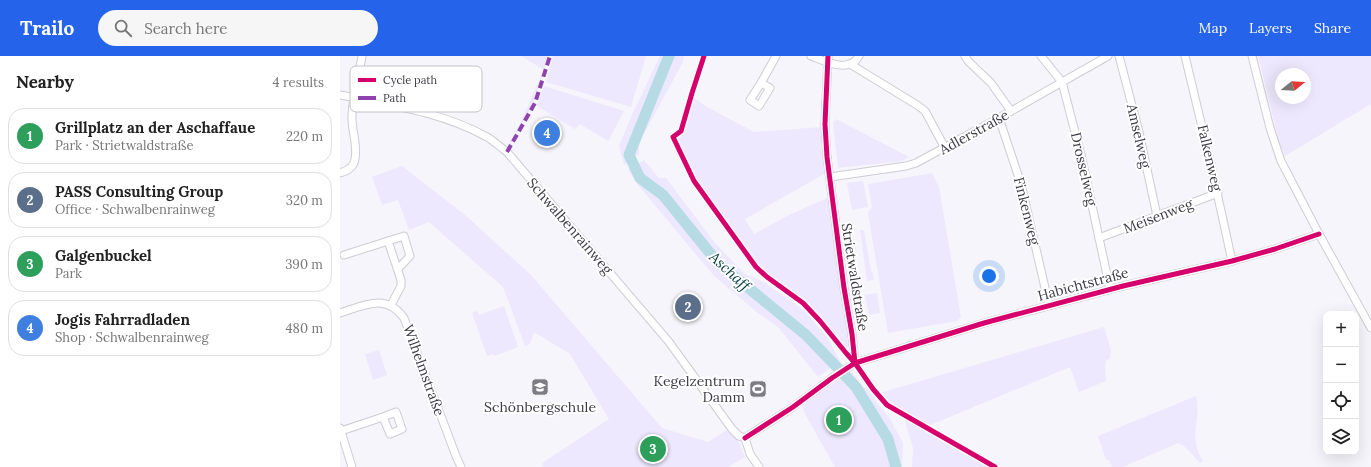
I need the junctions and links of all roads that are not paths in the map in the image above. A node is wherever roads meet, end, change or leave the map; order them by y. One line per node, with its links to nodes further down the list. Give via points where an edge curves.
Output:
1 (362, 56): 13 (street)
2 (776, 56): 15 (street)
3 (811, 56): 11 (street)
4 (859, 56): 12 (street)
5 (965, 56): 18 (street, via 991,83)
6 (1041, 56): 14 (street, Drosselweg)
7 (1108, 56): 14 (street, Adlerstraße)
8 (1119, 56): 26 (street, Amselweg)
9 (1185, 56): 25 (street, Falkenweg)
10 (1252, 56): 27 (street, via 1281,161)
11 (828, 59): 12 (street, via 838,66); 24 (street, Strietwaldstraße, via 825,124)
12 (850, 64): 22 (street, via 925,111)
13 (360, 66)
14 (1062, 82): 18 (street, Adlerstraße); 28 (street, Drosselweg)
15 (761, 83)
16 (340, 95): 17 (street, Schwalbenrainweg)
17 (350, 97)
18 (1011, 111): 21 (street, Adlerstraße)
19 (352, 112): 23 (street, via 355,160 350,168)
20 (422, 112): 41 (street, Schwalbenrainweg, via 465,126 489,138 507,152 672,346 732,429)
21 (999, 118): 22 (street, Adlerstraße); 35 (street, Finkenweg, via 1021,184)
22 (945, 148): 24 (street, Adlerstraße, via 906,166)
23 (340, 173)
24 (830, 177): 38 (street, Strietwaldstraße)
25 (1218, 193): 26 (street, Meisenweg); 31 (street, Falkenweg)
26 (1157, 216): 28 (street, Meisenweg)
27 (1319, 234): 31 (street, Habichtstraße); 37 (street)
28 (1099, 238): 33 (street, Drosselweg)
29 (388, 240): 30 (street); 32 (street); 32 (street, via 404,236 410,256)
30 (344, 255)
31 (1232, 261): 33 (street, Habichtstraße)
32 (398, 269): 34 (street, via 401,286)
33 (1110, 289): 35 (street, Habichtstraße)
34 (391, 305): 36 (street, via 372,303); 43 (street, Wilhelmstraße, via 399,310 404,318)
35 (1049, 306): 38 (street, Habichtstraße, via 984,323)
36 (340, 313)
37 (1371, 328)
38 (855, 363): 41 (street)
39 (383, 417): 40 (street)
40 (340, 429): 42 (street)
41 (745, 438): 44 (street, via 750,454)
42 (352, 467)
43 (461, 467)
44 (759, 467)

